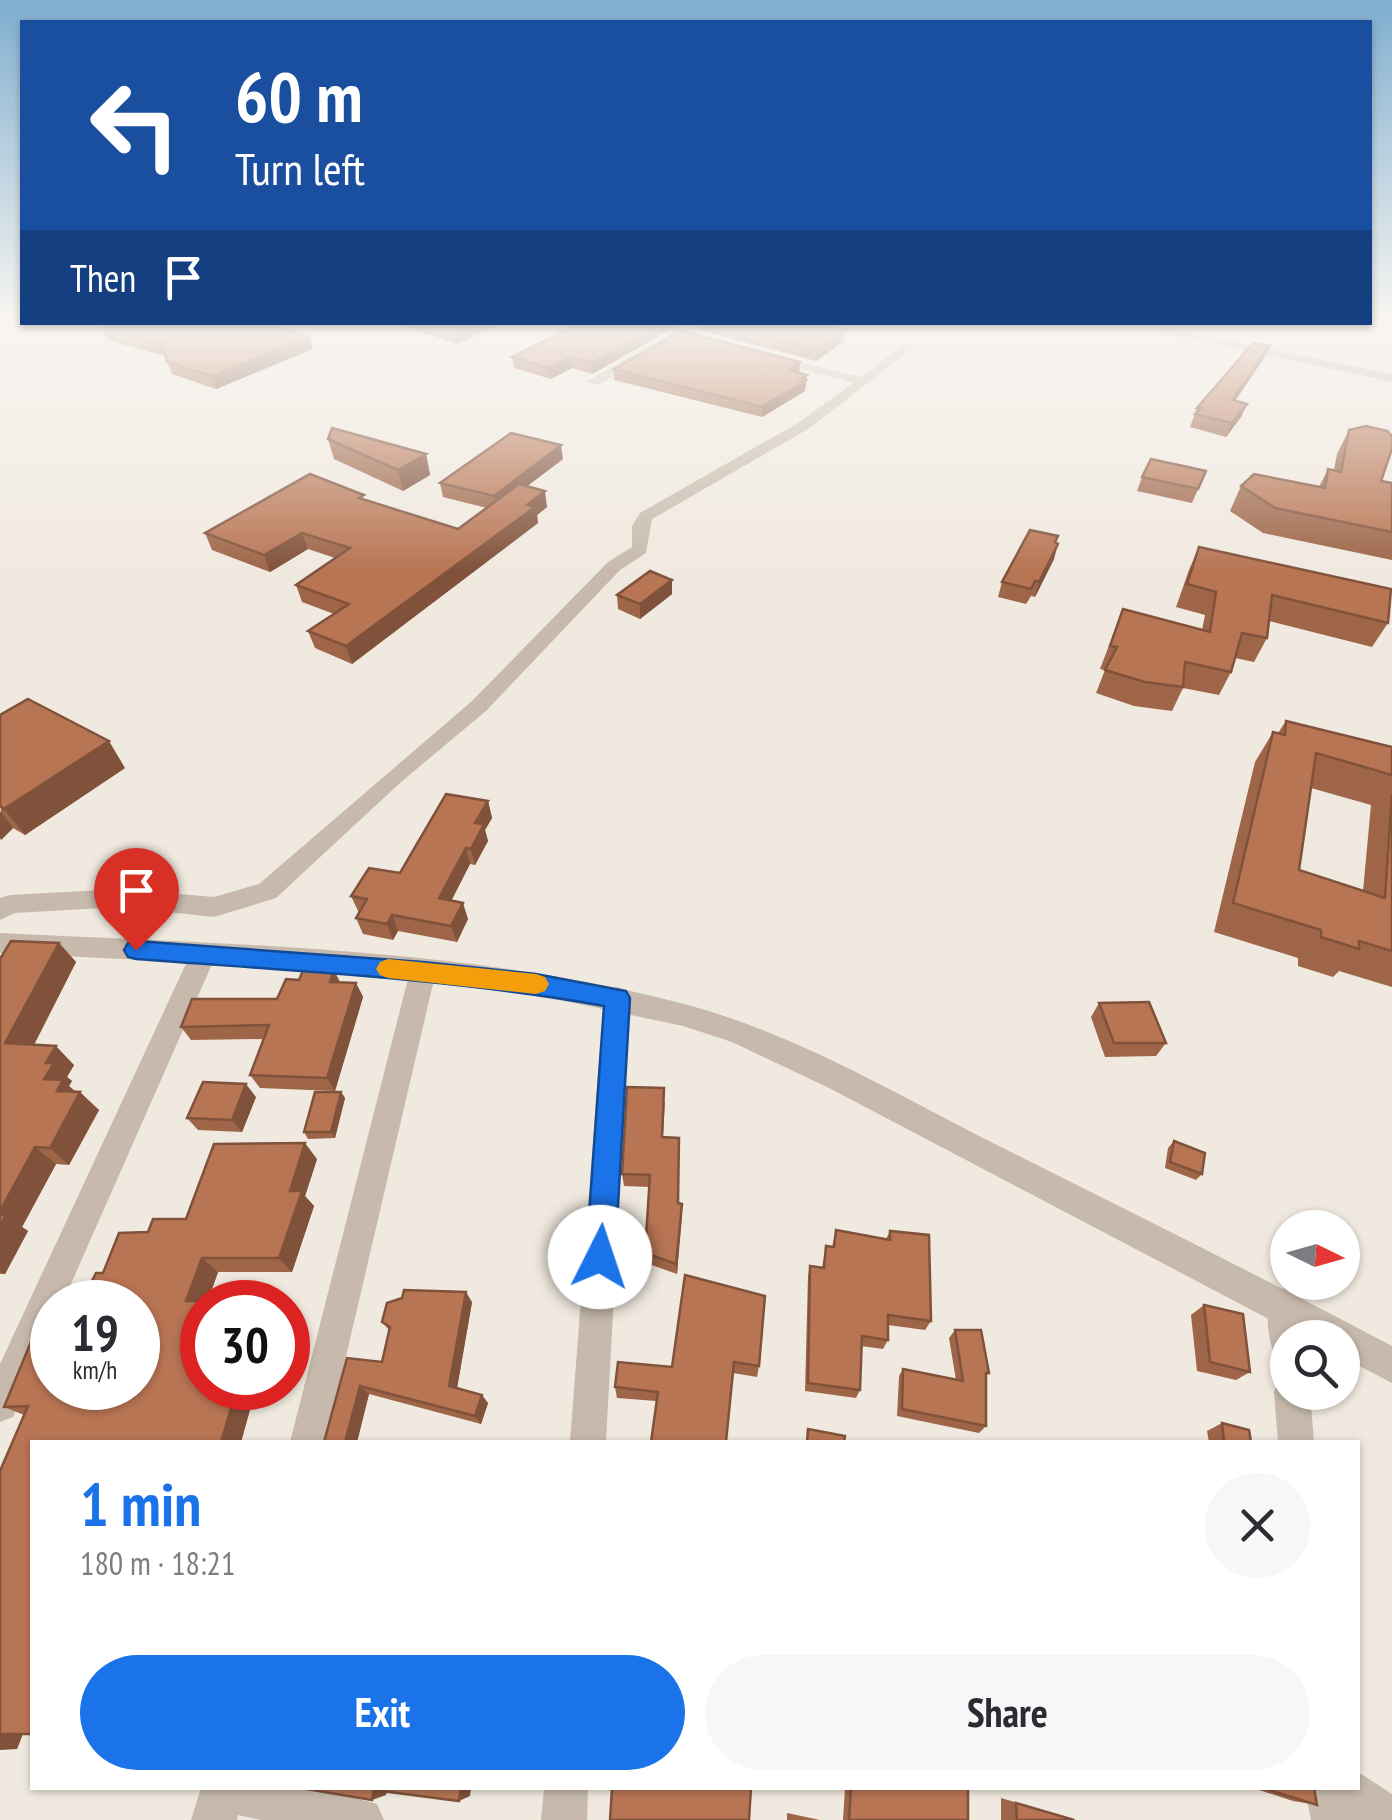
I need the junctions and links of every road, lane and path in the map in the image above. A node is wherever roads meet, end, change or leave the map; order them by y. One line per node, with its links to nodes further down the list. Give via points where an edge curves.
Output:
1 (835, 402): 2 (street, via 646,516 640,549 614,566 429,751 267,891 214,908 122,898)
2 (0, 910)
3 (0, 943): 4 (street)
4 (204, 954): 5 (street); 12 (street)
5 (423, 972): 6 (street); 14 (street)
6 (617, 998): 7 (street, via 756,1040); 15 (street)
7 (1284, 1306): 8 (street); 9 (street)
8 (1285, 1320)
9 (1309, 1320)
10 (1360, 1348): 11 (street)
11 (1392, 1366)
12 (0, 1404)
13 (1293, 1410): 16 (street)
14 (308, 1440)
15 (588, 1440)
16 (1296, 1440)
17 (566, 1790): 22 (street)
18 (1328, 1790): 23 (street)
19 (1345, 1790): 24 (street)
20 (220, 1799): 21 (street)
21 (362, 1820)
22 (564, 1820)
23 (1334, 1820)
24 (1391, 1820)

